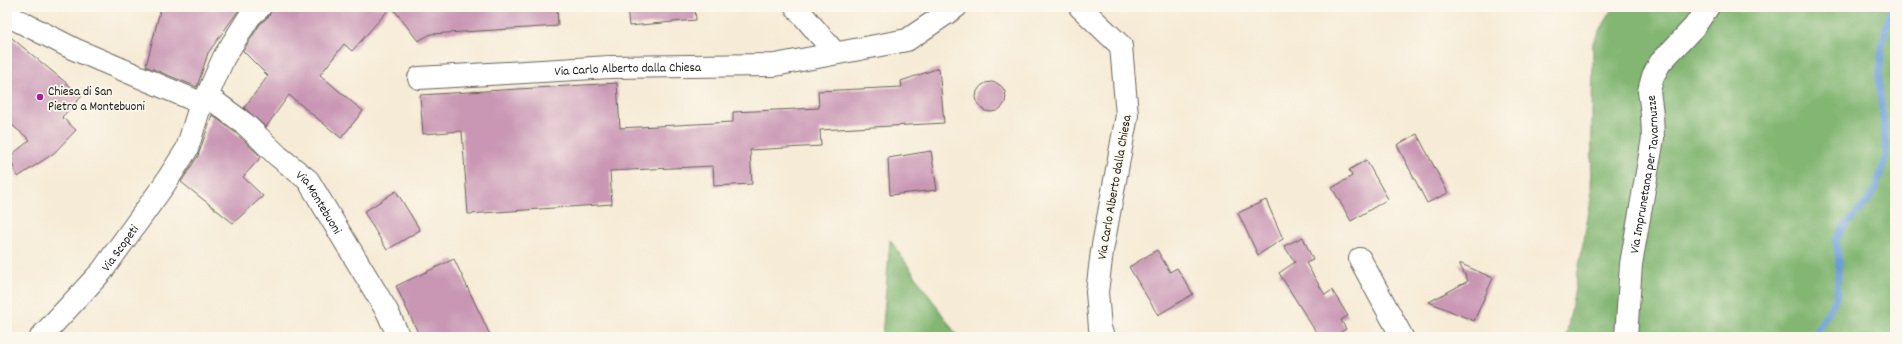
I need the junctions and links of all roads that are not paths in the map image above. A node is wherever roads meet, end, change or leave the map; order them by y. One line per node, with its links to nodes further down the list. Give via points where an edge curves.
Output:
1 (260, 7): 9 (street, via 250,16 224,57)
2 (796, 7): 7 (street)
3 (956, 7): 7 (street, Via Carlo Alberto dalla Chiesa, via 907,40)
4 (1080, 7): 13 (street, Via Carlo Alberto dalla Chiesa, via 1122,46 1127,115 1097,292)
5 (1708, 7): 15 (street, Via Imprunetana per Tavarnuzze, via 1694,27 1660,63 1649,91 1653,138 1631,264)
6 (7, 15): 9 (street, Via Montebuoni, via 74,49)
7 (835, 53): 8 (street, Via Carlo Alberto dalla Chiesa, via 775,65 610,67)
8 (419, 78)
9 (204, 99): 11 (street, Via Scopeti, via 187,149 164,185 102,271); 12 (street, Via Montebuoni, via 245,124 308,180 387,311)
10 (1360, 259): 14 (street)
11 (41, 337)
12 (399, 337)
13 (1103, 337)
14 (1402, 337)
15 (1626, 337)

